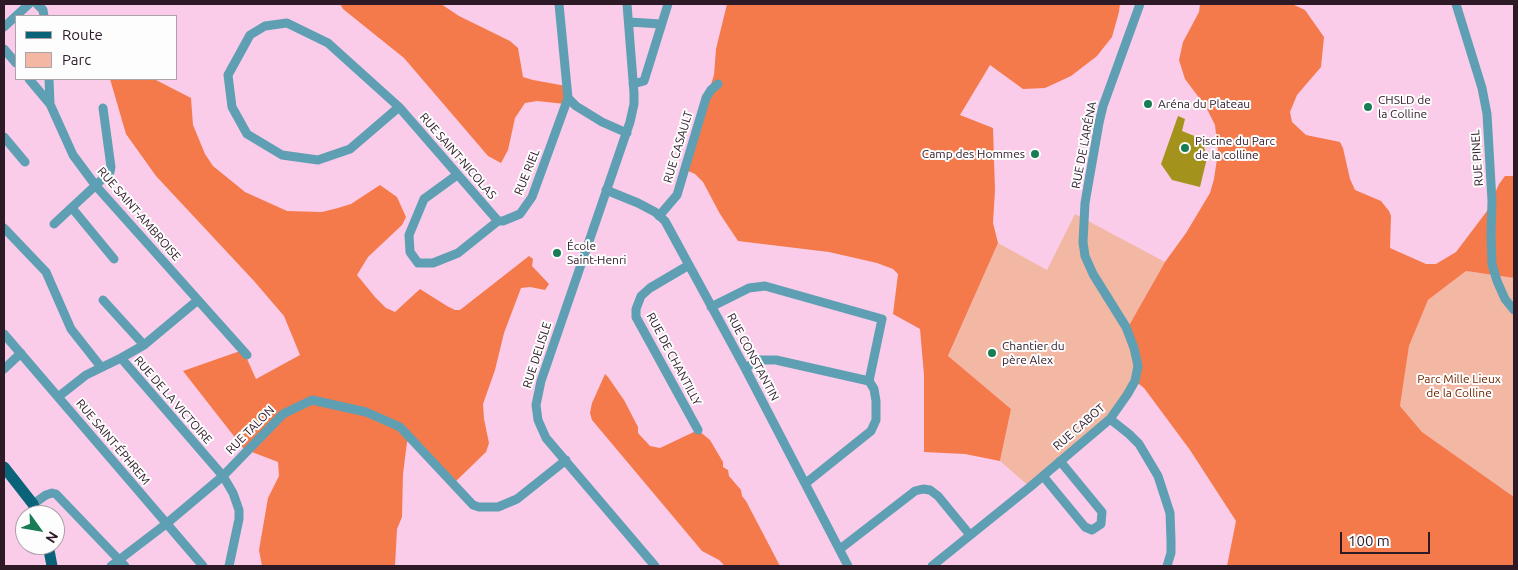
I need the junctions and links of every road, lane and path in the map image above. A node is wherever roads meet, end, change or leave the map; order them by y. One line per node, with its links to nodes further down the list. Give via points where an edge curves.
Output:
1 (28, 4): 8 (street)
2 (37, 4): 9 (street)
3 (559, 4): 20 (street, RUE RIEL)
4 (627, 4): 11 (street, RUE DELISLE)
5 (668, 4): 12 (street)
6 (1140, 4): 37 (street, RUE DE L'ARÉNA, via 1098,123 1085,203 1083,242)
7 (1456, 4): 41 (street, RUE PINEL, via 1487,114 1492,264 1505,299)
8 (17, 15)
9 (44, 15)
10 (15, 16): 13 (street)
11 (629, 22): 12 (street); 18 (street, RUE DELISLE)
12 (661, 24): 18 (street, via 644,81)
13 (4, 27)
14 (4, 48): 15 (street)
15 (15, 63)
16 (30, 80): 21 (street, RUE SAINT-AMBROISE)
17 (50, 80): 21 (street)
18 (633, 84): 24 (street, RUE DELISLE, via 634,104)
19 (718, 84): 31 (street, RUE CASAULT, via 706,98 677,195)
20 (568, 98): 24 (street, via 594,118); 32 (street, RUE RIEL, via 532,197 520,214)
21 (50, 104): 28 (street, RUE SAINT-AMBROISE, via 73,155)
22 (399, 107): 22 (street, RUE SAINT-NICOLAS, via 350,149 318,160 282,155 247,134 232,107 228,75 250,36 265,26 287,23 328,43); 27 (street, RUE SAINT-NICOLAS)
23 (104, 108): 28 (street, via 111,166 108,175)
24 (627, 133): 29 (street, RUE DELISLE)
25 (4, 137): 26 (street)
26 (25, 162)
27 (457, 175): 32 (street, RUE SAINT-NICOLAS); 32 (street, RUE RIEL, via 424,199 409,235 410,252 418,263 433,263 458,253)
28 (96, 186): 30 (street); 39 (street, RUE SAINT-AMBROISE)
29 (606, 190): 31 (street, RUE CONSTANTIN); 54 (street, RUE DELISLE, via 541,381 536,405 543,431)
30 (72, 208): 33 (street); 35 (street)
31 (659, 216): 36 (street, RUE CONSTANTIN, via 665,221)
32 (498, 221)
33 (54, 224)
34 (4, 228): 47 (street, via 46,272 71,329)
35 (114, 259)
36 (689, 265): 40 (street, RUE CONSTANTIN); 53 (street, RUE DE CHANTILLY, via 641,296 636,317)
37 (1089, 266): 52 (street, RUE CABOT, via 1126,327 1138,366 1135,381)
38 (103, 300): 43 (street)
39 (198, 300): 43 (street); 45 (street, RUE SAINT-AMBROISE)
40 (711, 307): 49 (street, RUE CONSTANTIN); 50 (street, via 749,288 765,286 882,319)
41 (1514, 310)
42 (4, 334): 44 (street, RUE SAINT-ÉPHREM)
43 (144, 345): 46 (street)
44 (21, 353): 48 (street); 51 (street, RUE SAINT-ÉPHREM)
45 (247, 355)
46 (121, 358): 47 (street); 57 (street, RUE DE LA VICTOIRE)
47 (101, 367): 51 (street)
48 (4, 368)
49 (745, 368): 50 (street, via 760,360 776,360); 59 (street, RUE CONSTANTIN)
50 (869, 381): 59 (street, via 876,401 873,428)
51 (58, 397): 61 (street, RUE SAINT-ÉPHREM)
52 (1110, 419): 55 (street, RUE CABOT); 71 (street, via 1139,444 1158,476 1170,513 1172,540)
53 (698, 430)
54 (566, 460): 57 (street, RUE TALON, via 517,499 498,507 479,507 473,505 400,427 366,412 312,400 283,414); 68 (street, RUE DELISLE)
55 (1060, 461): 58 (street, RUE CABOT); 58 (street, via 1102,512 1101,524 1092,530 1085,527)
56 (4, 467): 60 (main road)
57 (222, 476): 61 (street, RUE TALON); 67 (street, RUE DE LA VICTOIRE, via 239,510)
58 (1043, 476): 62 (street, RUE CABOT)
59 (806, 483): 63 (street, RUE CONSTANTIN)
60 (33, 504): 64 (street, via 46,495 56,494)
61 (166, 524): 64 (street, RUE TALON); 66 (street, RUE SAINT-ÉPHREM)
62 (970, 535): 63 (street, via 938,496 923,489 915,491); 70 (street, RUE CABOT)
63 (840, 549): 69 (street, RUE CONSTANTIN)
64 (122, 563): 65 (street, RUE TALON)
65 (111, 566)
66 (203, 566)
67 (229, 566)
68 (655, 566)
69 (848, 566)
70 (932, 566)
71 (1167, 566)

